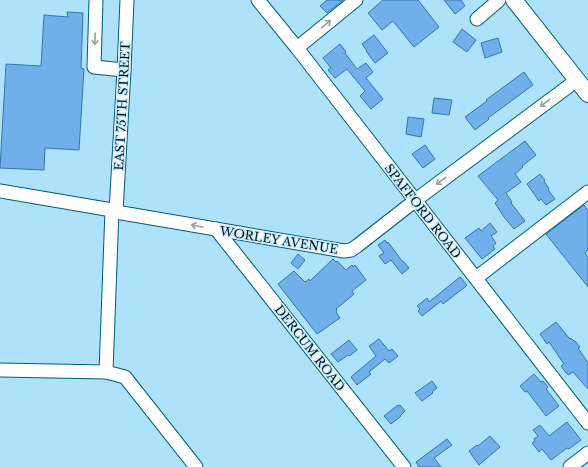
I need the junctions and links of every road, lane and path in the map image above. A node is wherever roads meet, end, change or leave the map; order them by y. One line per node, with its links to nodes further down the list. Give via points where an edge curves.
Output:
1 (96, 0): 9 (street, one-way to 9, via 94,67)
2 (127, 0): 9 (street, EAST 75TH STREET)
3 (258, 0): 8 (street, SPAFFORD ROAD)
4 (356, 0): 8 (street, one-way to 4)
5 (498, 0): 7 (street)
6 (514, 0): 10 (main road)
7 (476, 19)
8 (297, 48): 14 (street, SPAFFORD ROAD)
9 (124, 70): 15 (street, EAST 75TH STREET)
10 (577, 80): 11 (main road); 14 (street, WORLEY AVENUE, one-way to 14)
11 (588, 94)
12 (0, 191): 15 (street, WORLEY AVENUE)
13 (588, 192): 17 (street)
14 (415, 201): 16 (street, WORLEY AVENUE, via 357,246 344,251); 17 (street, SPAFFORD ROAD)
15 (114, 211): 16 (street, WORLEY AVENUE, one-way to 15); 19 (street, EAST 75TH STREET)
16 (216, 229): 23 (street, DERCUM ROAD)
17 (476, 278): 20 (street, SPAFFORD ROAD)
18 (0, 370): 19 (street)
19 (106, 372): 22 (street, via 125,377)
20 (588, 422)
21 (588, 454): 24 (street)
22 (196, 467)
23 (404, 467)
24 (570, 467)

